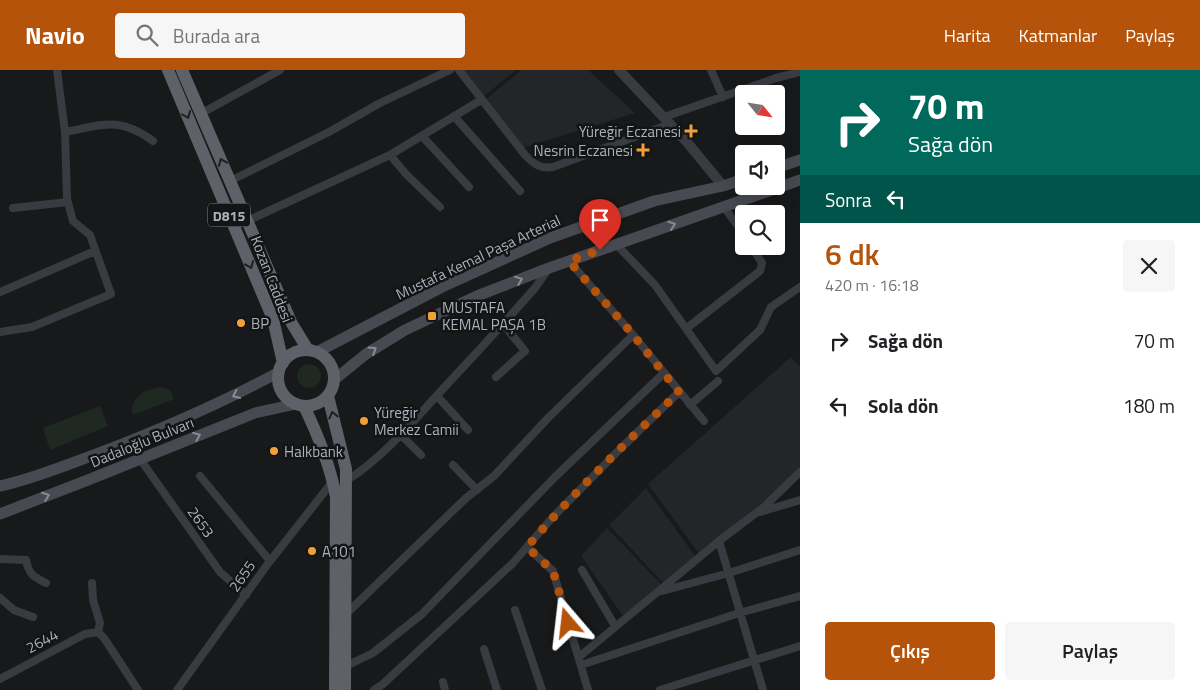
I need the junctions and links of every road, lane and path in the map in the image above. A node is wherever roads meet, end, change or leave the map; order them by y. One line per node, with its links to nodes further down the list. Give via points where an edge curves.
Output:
1 (57, 70): 16 (street)
2 (168, 70): 46 (highway, Kozan Caddesi / D815, one-way to 46, via 273,319)
3 (182, 70): 13 (highway, Kozan Caddesi / D815)
4 (280, 70): 13 (street)
5 (450, 70): 23 (street)
6 (459, 70): 12 (street)
7 (619, 70): 15 (street)
8 (711, 70): 11 (street)
9 (800, 72): 10 (street)
10 (775, 74): 11 (street)
11 (723, 97): 15 (street)
12 (481, 100): 14 (street); 15 (street, via 534,165 544,168)
13 (202, 113): 23 (highway, Kozan Caddesi / D815, one-way to 13)
14 (454, 116): 17 (street); 27 (street)
15 (667, 120): 25 (street)
16 (64, 132): 18 (street, via 122,124); 28 (street)
17 (422, 136): 19 (street); 26 (street)
18 (153, 141)
19 (390, 155): 29 (street); 32 (street)
20 (800, 160): 21 (main road)
21 (785, 165)
22 (800, 180): 30 (main road)
23 (230, 181): 32 (highway, Kozan Caddesi / D815)
24 (735, 182): 25 (main road, Mustafa Kemal Paşa Arterial)
25 (723, 186): 45 (main road, Mustafa Kemal Paşa Arterial, via 654,201 550,238)
26 (469, 188)
27 (520, 191)
28 (68, 202): 31 (street); 35 (street, via 73,221 90,236)
29 (440, 207)
30 (724, 207): 33 (street); 34 (main road, one-way to 30)
31 (13, 208)
32 (247, 221): 45 (highway, Kozan Caddesi / D815, via 290,322)
33 (735, 222)
34 (616, 244): 37 (main road); 42 (street, via 655,285)
35 (95, 251): 40 (street); 43 (street, via 111,294 32,326)
36 (757, 255): 42 (street, via 762,263 760,270)
37 (569, 261): 38 (main road); 44 (street)
38 (549, 268): 41 (street, 2655); 49 (main road, one-way to 38, via 366,354 405,330 477,296)
39 (800, 287): 42 (street, via 771,307 760,330 716,370)
40 (0, 292)
41 (503, 324): 48 (street, via 525,351); 53 (street, 2655)
42 (687, 328)
43 (0, 332)
44 (633, 335): 47 (street); 66 (street, via 494,476)
45 (312, 351): 46 (highway, via 298,351 289,356); 49 (highway, via 330,363)
46 (281, 367): 54 (highway, via 279,382 282,391); 65 (main road, Dadaloğlu Bulvarı, one-way to 65, via 241,393 126,442 24,481)
47 (664, 373): 51 (street); 93 (street, via 555,477 422,614 373,653)
48 (496, 376)
49 (334, 380): 52 (highway)
50 (718, 381): 55 (street)
51 (679, 392): 55 (street); 71 (street)
52 (328, 396): 54 (highway, via 313,405); 64 (highway, one-way to 52, via 346,469)
53 (437, 396): 57 (street); 58 (street, 2655)
54 (300, 405): 60 (main road, Dadaloğlu Bulvarı, one-way to 54, via 255,413); 64 (highway)
55 (690, 405): 56 (street)
56 (704, 421)
57 (468, 430)
58 (400, 434): 59 (street); 64 (street, 2655, via 365,468)
59 (421, 455)
60 (140, 459): 69 (main road, Dadaloğlu Bulvarı, one-way to 60); 80 (street, 2653, via 220,572)
61 (453, 465): 66 (street)
62 (800, 472): 68 (street)
63 (200, 476): 74 (street)
64 (339, 480): 74 (street, 2655); 85 (highway); 98 (highway, via 336,496)
65 (0, 486)
66 (476, 490): 85 (street)
67 (800, 500): 68 (street)
68 (756, 513): 70 (street)
69 (0, 514)
70 (719, 541): 76 (street); 79 (street)
71 (527, 547): 92 (street, via 553,571); 100 (street)
72 (800, 550): 76 (street)
73 (0, 560): 77 (street, via 26,560 28,571)
74 (270, 561): 80 (street, 2655)
75 (582, 570): 87 (street)
76 (729, 573): 79 (street); 84 (street)
77 (46, 583)
78 (92, 583): 88 (street, via 100,623)
79 (657, 592): 87 (street)
80 (246, 595): 97 (street, 2655)
81 (800, 596): 84 (street)
82 (0, 598): 86 (street, via 14,610)
83 (515, 610): 103 (street)
84 (739, 613): 91 (street); 92 (street)
85 (345, 615): 93 (highway)
86 (32, 617)
87 (614, 626): 92 (street)
88 (98, 632): 94 (street, 2644, via 85,634); 96 (street)
89 (800, 646): 91 (street)
90 (484, 649): 102 (street)
91 (754, 660): 105 (street); 106 (street)
92 (580, 661): 104 (street)
93 (344, 667): 99 (highway)
94 (0, 679)
95 (443, 682): 101 (street)
96 (138, 690)
97 (177, 690)
98 (335, 690)
99 (344, 690)
100 (374, 690)
101 (445, 690)
102 (498, 690)
103 (542, 690)
104 (588, 690)
105 (660, 690)
106 (763, 690)

